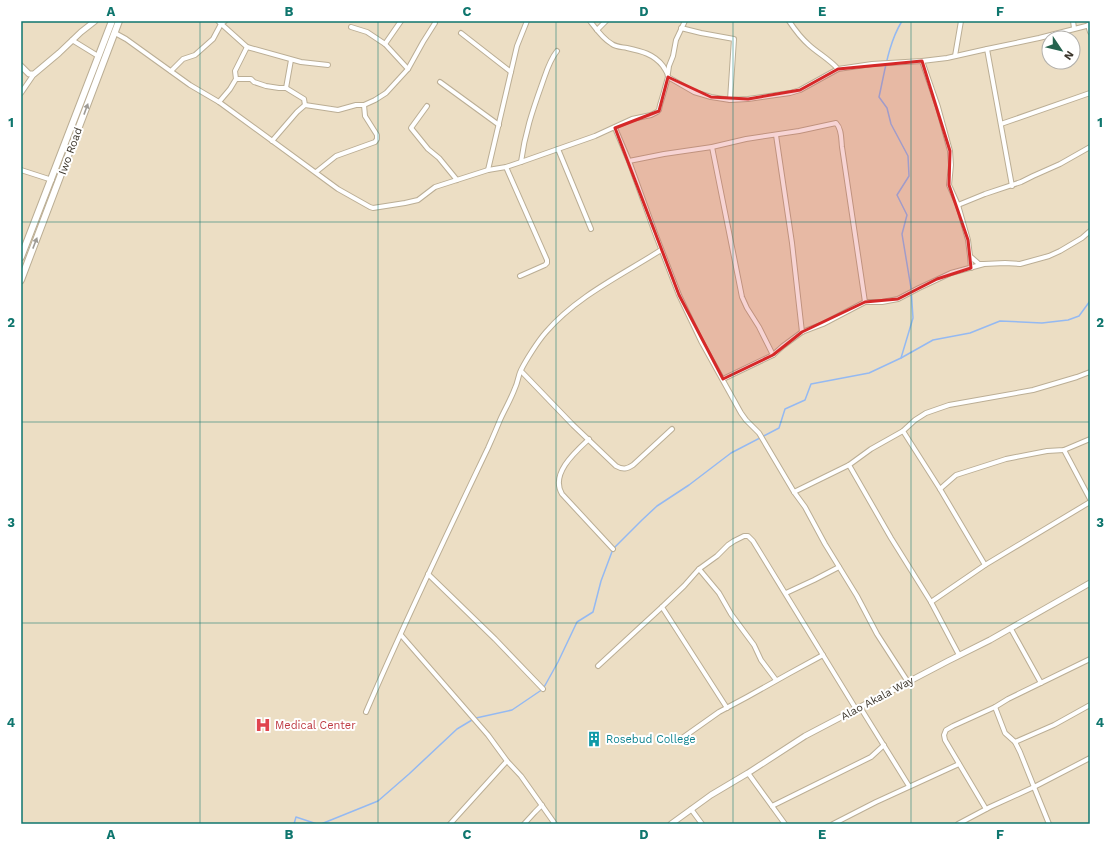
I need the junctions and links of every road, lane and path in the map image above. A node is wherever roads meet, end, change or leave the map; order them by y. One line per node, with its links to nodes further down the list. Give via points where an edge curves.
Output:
1 (95, 21): 22 (street)
2 (112, 21): 27 (main road, Iwo Road)
3 (119, 21): 20 (main road, Iwo Road)
4 (401, 21): 23 (street)
5 (526, 21): 36 (street)
6 (590, 21): 18 (street)
7 (606, 21): 18 (street)
8 (685, 21): 16 (street)
9 (789, 21): 34 (street, via 799,36)
10 (961, 21): 28 (street)
11 (1073, 21): 17 (street)
12 (221, 22): 24 (street); 35 (street, via 213,39 195,55 183,59)
13 (435, 23): 33 (street)
14 (1089, 25): 17 (street); 19 (street)
15 (351, 27): 23 (street, via 367,32)
16 (681, 28): 38 (street); 44 (street, via 734,39)
17 (1074, 28): 25 (street)
18 (597, 30): 38 (street, via 611,44 655,58)
19 (1090, 32)
20 (114, 33): 35 (street); 75 (main road, Iwo Road, one-way to 20)
21 (461, 33): 36 (street)
22 (72, 40): 27 (street); 37 (street)
23 (385, 44): 33 (street)
24 (247, 47): 29 (street); 39 (street, via 235,71)
25 (987, 49): 28 (street); 49 (street)
26 (557, 51): 58 (street, via 551,58 531,112)
27 (98, 56): 63 (main road, Iwo Road)
28 (955, 56): 30 (street)
29 (291, 60): 31 (street); 41 (street)
30 (922, 61): 34 (street); 66 (street, via 950,151 949,185)
31 (328, 65)
32 (21, 66): 37 (street, via 29,74)
33 (408, 69): 47 (street, via 386,93)
34 (838, 69): 44 (street, via 790,93)
35 (171, 71): 45 (street)
36 (510, 72): 50 (street)
37 (34, 74): 42 (street)
38 (668, 75): 44 (street, via 694,92); 51 (street, via 659,110)
39 (236, 79): 41 (street, via 251,79 262,85); 45 (street)
40 (440, 82): 50 (street)
41 (286, 88): 46 (street, via 304,99)
42 (21, 93)
43 (1090, 93): 49 (street)
44 (730, 100)
45 (220, 102): 53 (street)
46 (305, 105): 47 (street, via 338,110); 53 (street)
47 (364, 105): 62 (street, via 365,116 377,135 375,142 336,156)
48 (427, 106): 64 (street, via 410,128 440,158)
49 (1001, 124): 65 (street)
50 (499, 125): 61 (street)
51 (615, 128): 56 (street); 57 (street)
52 (776, 135): 54 (street); 76 (street, via 836,123 838,125); 77 (street)
53 (272, 141): 62 (street)
54 (712, 147): 57 (street); 78 (street, via 742,297)
55 (1090, 147): 65 (street)
56 (558, 149): 58 (street); 67 (street)
57 (630, 161): 69 (street)
58 (521, 162): 59 (street)
59 (506, 167): 61 (street); 74 (street, via 547,260 545,265)
60 (21, 170): 63 (street)
61 (488, 170): 64 (street)
62 (316, 172): 64 (street, via 374,208 418,200 435,187)
63 (52, 180): 71 (main road, Iwo Road)
64 (457, 180)
65 (1013, 185): 66 (street)
66 (958, 205): 70 (street)
67 (591, 229)
68 (1090, 231): 72 (street, via 1049,256 1020,264)
69 (661, 250): 79 (street, via 565,313 546,333); 81 (street, via 694,328)
70 (970, 256): 72 (street, via 979,264); 73 (street)
71 (21, 257)
72 (984, 264): 73 (street)
73 (971, 268): 76 (street, via 951,273 898,299)
74 (520, 276)
75 (21, 280)
76 (865, 302): 77 (street)
77 (802, 332): 78 (street)
78 (773, 355): 81 (street)
79 (521, 371): 84 (street); 96 (street, via 516,388)
80 (1090, 372): 83 (street, via 1033,390 949,405 926,413)
81 (723, 379): 89 (street, via 746,420 759,433)
82 (672, 429): 84 (street, via 627,469 616,466)
83 (904, 431): 87 (street, via 871,449); 88 (street)
84 (588, 439): 92 (street, via 564,467 559,477 559,486 562,494)
85 (1090, 439): 86 (street)
86 (1064, 450): 88 (street, via 1006,459 956,476); 90 (street)
87 (849, 465): 89 (street); 99 (street)
88 (940, 489): 93 (street)
89 (794, 492): 94 (street)
90 (1090, 498)
91 (1090, 502): 93 (street)
92 (613, 549)
93 (985, 565): 99 (street)
94 (839, 567): 98 (street); 108 (street)
95 (699, 569): 98 (street, via 734,540 748,536); 100 (street); 107 (street, via 719,594)
96 (428, 574): 102 (street); 110 (street)
97 (1090, 583): 101 (street, Alao Akala Way)
98 (786, 593): 104 (street)
99 (931, 602): 103 (street)
100 (662, 607): 106 (street); 113 (street)
101 (1011, 629): 103 (street, Alao Akala Way); 109 (street)
102 (400, 635): 115 (street); 120 (street, via 488,735)
103 (959, 655): 108 (street, Alao Akala Way)
104 (823, 656): 107 (street); 114 (street)
105 (1090, 659): 109 (street)
106 (598, 666)
107 (776, 680): 113 (street)
108 (908, 682): 114 (street, Alao Akala Way)
109 (1041, 682): 112 (street)
110 (543, 689)
111 (1090, 705): 117 (street)
112 (995, 707): 117 (street, via 1006,733); 121 (street, via 946,730 945,740)
113 (727, 708): 116 (street)
114 (858, 708): 118 (street); 122 (street, Alao Akala Way, via 805,736)
115 (366, 712)
116 (678, 741)
117 (1015, 742): 124 (street)
118 (884, 745): 123 (street); 126 (street, via 871,757)
119 (1090, 758): 124 (street)
120 (507, 761): 125 (street); 129 (street)
121 (959, 764): 123 (street); 128 (street)
122 (748, 773): 126 (street); 127 (street, Alao Akala Way)
123 (909, 786): 135 (street)
124 (1034, 787): 128 (street); 137 (street)
125 (542, 806): 130 (street); 131 (street)
126 (772, 806): 134 (street)
127 (691, 809): 132 (street, Alao Akala Way); 133 (street)
128 (986, 809): 136 (street)
129 (450, 824)
130 (524, 824)
131 (555, 824)
132 (671, 824)
133 (702, 824)
134 (785, 824)
135 (834, 824)
136 (958, 824)
137 (1049, 824)

